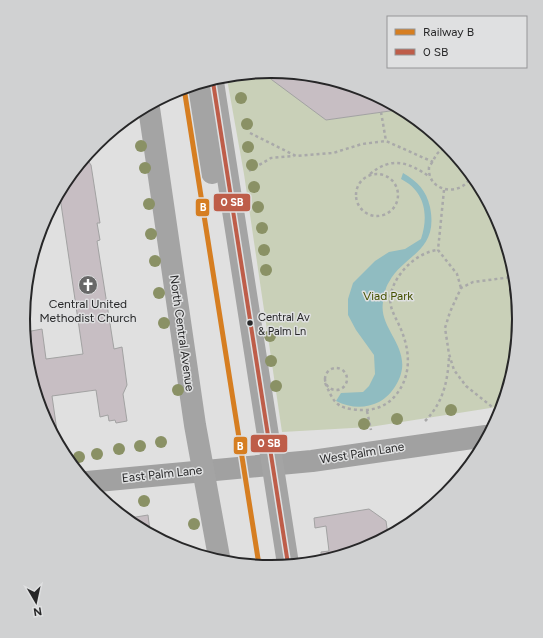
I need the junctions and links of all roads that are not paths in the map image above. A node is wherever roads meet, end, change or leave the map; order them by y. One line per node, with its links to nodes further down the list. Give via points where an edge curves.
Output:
1 (212, 85): 4 (main road)
2 (198, 89): 4 (main road, via 215,189)
3 (149, 111): 8 (main road, North Central Avenue)
4 (235, 232): 6 (main road)
5 (483, 436): 6 (street, West Palm Lane, via 312,461)
6 (272, 464): 7 (street, West Palm Lane); 11 (main road)
7 (237, 467): 8 (street, East Palm Lane)
8 (204, 470): 9 (street, East Palm Lane); 10 (main road, North Central Avenue)
9 (93, 481)
10 (219, 555)
11 (287, 560)

